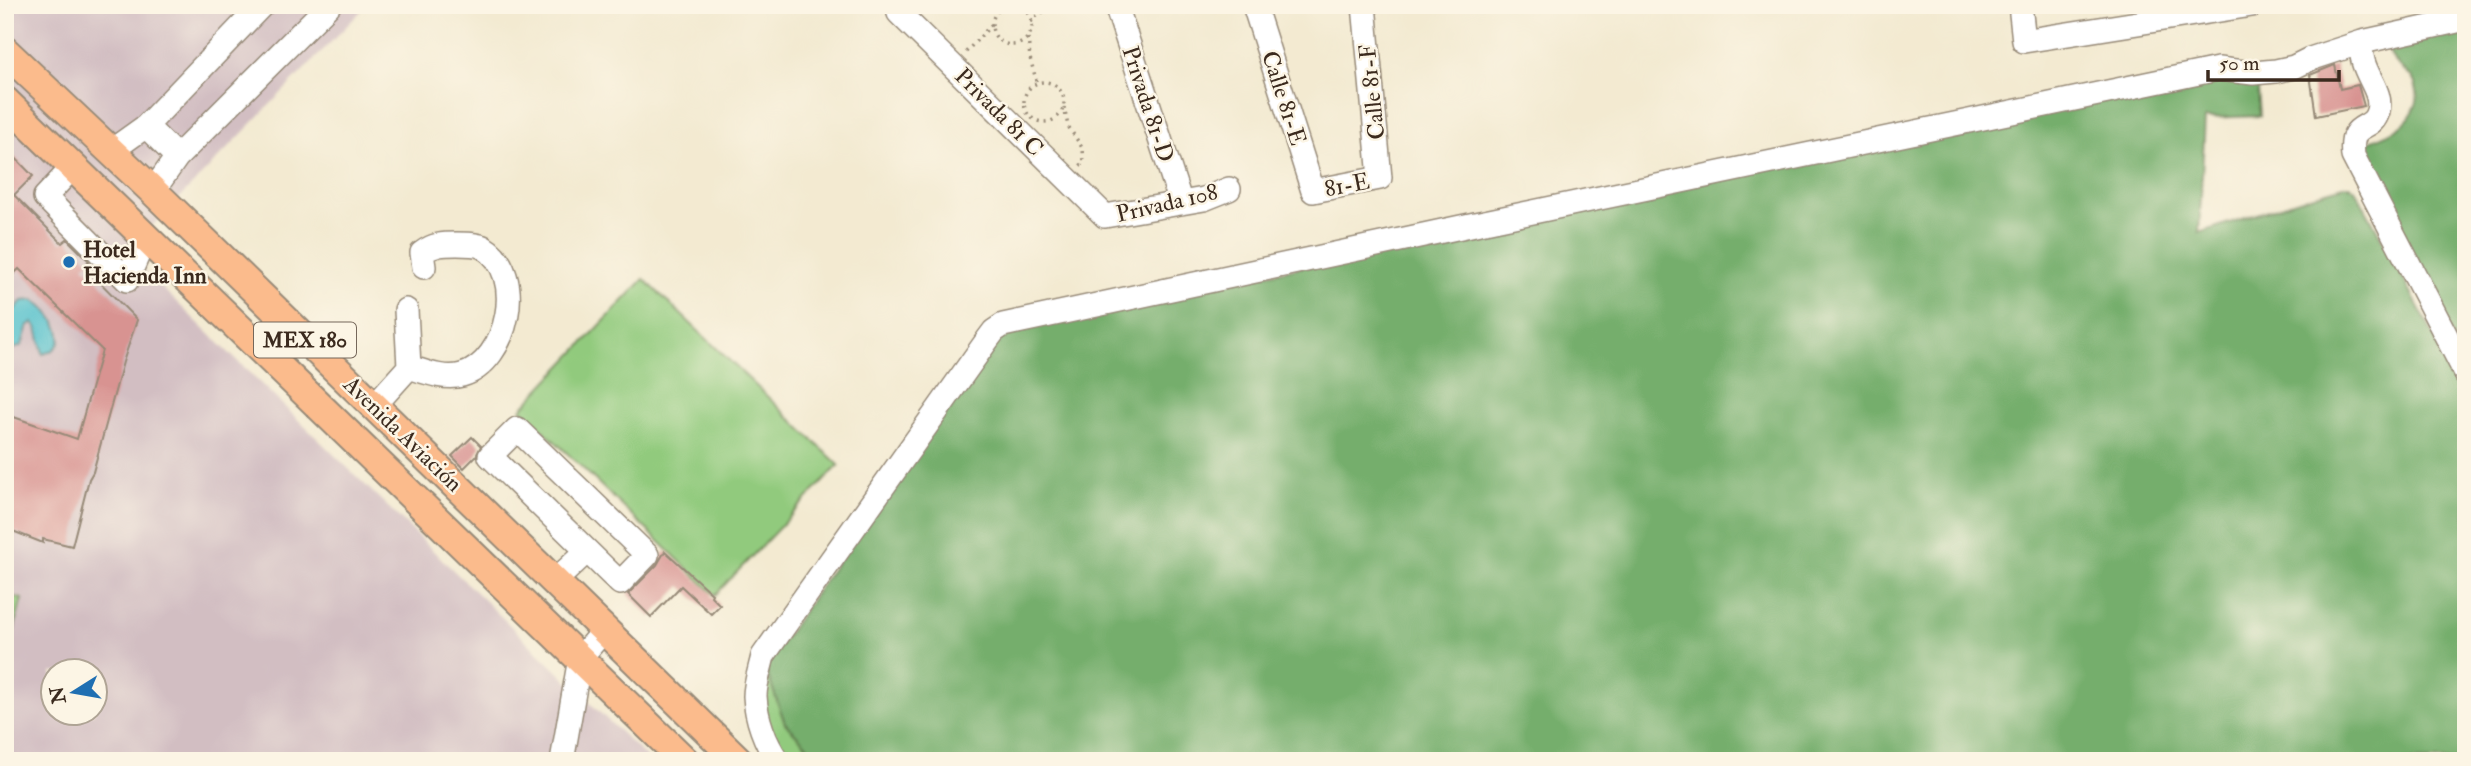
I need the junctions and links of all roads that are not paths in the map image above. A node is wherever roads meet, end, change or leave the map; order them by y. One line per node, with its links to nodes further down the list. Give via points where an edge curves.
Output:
1 (262, 5): 14 (street)
2 (329, 5): 16 (street)
3 (900, 5): 23 (street, Privada 81 C, via 900,13)
4 (1116, 5): 22 (street, Privada 81-D)
5 (1254, 5): 21 (street, Calle 81-E)
6 (1364, 5): 18 (street, Calle 81-F)
7 (2020, 5): 9 (street, via 2024,41)
8 (2252, 5): 9 (street)
9 (2228, 7)
10 (2466, 19): 11 (street)
11 (2362, 42): 28 (street, via 2362,62 2376,90 2378,111 2355,132 2353,156); 38 (street, via 2276,71 2218,69 1003,326 988,339 763,656 755,695 760,724)
12 (5, 51): 15 (main road, Avenida Aviación / MEX 180)
13 (5, 101): 17 (main road, Avenida Aviación / MEX 180)
14 (146, 127): 15 (street); 16 (street)
15 (111, 151): 20 (main road, Avenida Aviación / MEX 180)
16 (177, 157): 20 (street)
17 (74, 166): 24 (main road, Avenida Aviación / MEX 180); 24 (street, via 45,197 127,280)
18 (1380, 178): 21 (street, 81-E)
19 (1229, 189): 22 (street, Privada 108)
20 (153, 191): 24 (main road); 29 (main road, Avenida Aviación / MEX 180)
21 (1313, 191)
22 (1181, 203): 23 (street, Privada 108)
23 (1105, 216)
24 (137, 227): 30 (main road, Avenida Aviación / MEX 180)
25 (424, 267): 27 (street, via 422,253 438,244 481,246 499,260 509,301 495,347 476,369 460,376 440,376)
26 (406, 310): 27 (street)
27 (409, 367): 29 (street)
28 (2466, 374)
29 (373, 407): 30 (main road); 32 (main road, Avenida Aviación / MEX 180)
30 (349, 433): 34 (main road, Avenida Aviación / MEX 180)
31 (587, 551): 31 (street, via 620,583 647,555 517,429 490,456); 32 (street)
32 (555, 581): 33 (main road, Avenida Aviación / MEX 180)
33 (604, 629): 34 (street); 37 (main road, Avenida Aviación / MEX 180)
34 (580, 658): 35 (street); 36 (main road, Avenida Aviación / MEX 180)
35 (562, 761)
36 (685, 761)
37 (739, 761)
38 (778, 761)

